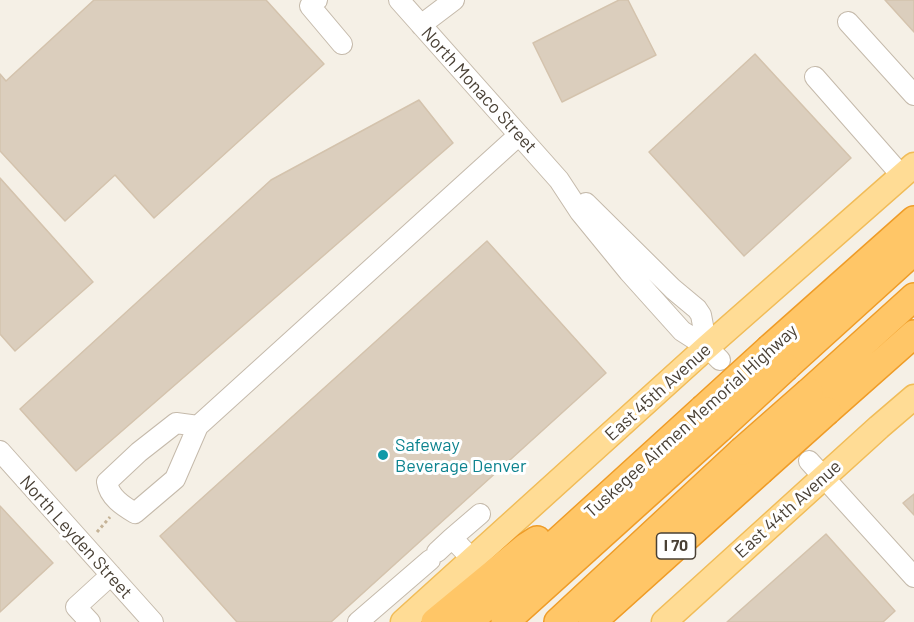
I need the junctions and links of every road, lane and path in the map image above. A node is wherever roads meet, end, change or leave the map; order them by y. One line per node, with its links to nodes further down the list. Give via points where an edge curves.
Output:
1 (317, 0): 6 (street, via 310,6)
2 (399, 0): 5 (street, North Monaco Street)
3 (454, 0): 5 (street)
4 (848, 22): 8 (street)
5 (421, 25): 9 (street, North Monaco Street)
6 (342, 44)
7 (815, 77): 10 (street)
8 (914, 94)
9 (519, 135): 15 (street, North Monaco Street, via 559,180 629,272 682,331); 19 (street)
10 (908, 170): 15 (main road, East 45th Avenue)
11 (914, 220): 16 (highway, Tuskegee Airmen Memorial Highway)
12 (914, 252): 16 (highway)
13 (914, 297): 37 (highway, bridge)
14 (914, 334): 38 (highway, I 70, bridge)
15 (714, 353): 27 (main road, East 45th Avenue)
16 (778, 357): 18 (highway, Tuskegee Airmen Memorial Highway, bridge)
17 (914, 398): 21 (main road, East 44th Avenue)
18 (712, 418): 22 (highway, Tuskegee Airmen Memorial Highway); 36 (highway)
19 (198, 426): 23 (street, via 175,479 135,513); 23 (street, via 176,423 107,482)
20 (0, 451): 26 (street, North Leyden Street)
21 (816, 470): 29 (street); 39 (main road, East 44th Avenue)
22 (610, 495): 34 (highway, via 526,547); 35 (highway, Tuskegee Airmen Memorial Highway)
23 (122, 505): 26 (path)
24 (480, 514): 25 (street)
25 (452, 538): 27 (street); 32 (street)
26 (84, 546): 28 (street, North Leyden Street)
27 (473, 560): 33 (main road, East 45th Avenue)
28 (111, 575): 30 (street, via 76,607); 31 (street, North Leyden Street)
29 (914, 577)
30 (90, 622)
31 (153, 622)
32 (358, 622)
33 (403, 622)
34 (435, 622)
35 (469, 622)
36 (505, 622)
37 (558, 622)
38 (592, 622)
39 (664, 622)

